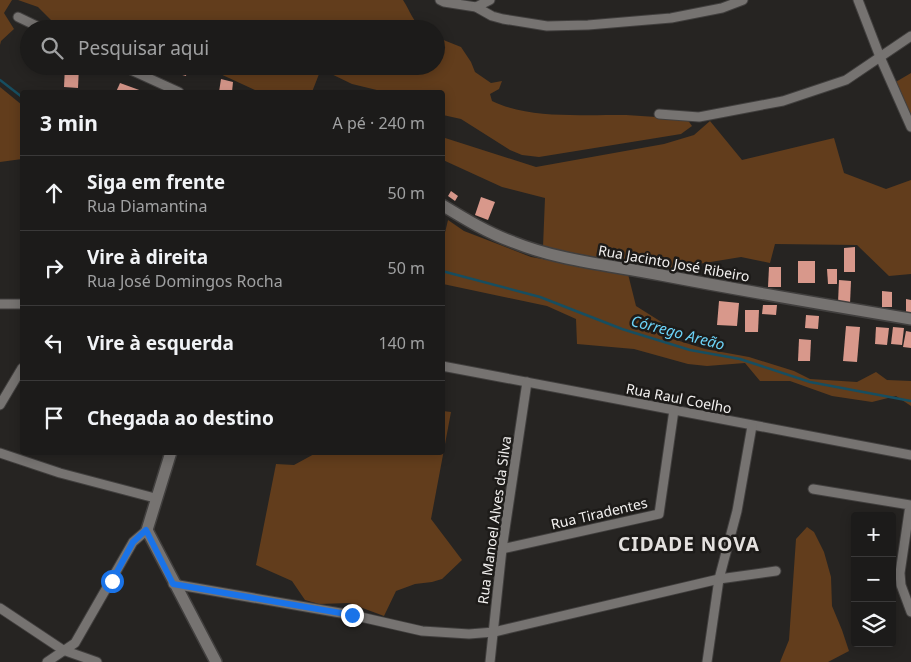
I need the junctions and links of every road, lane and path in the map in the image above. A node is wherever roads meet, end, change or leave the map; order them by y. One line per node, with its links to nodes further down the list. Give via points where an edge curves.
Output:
1 (440, 0): 6 (street)
2 (490, 0): 6 (street)
3 (744, 0): 5 (street)
4 (858, 0): 10 (street)
5 (721, 4): 6 (street, via 671,18 547,26 503,19)
6 (476, 7)
7 (18, 17): 8 (street)
8 (24, 20)
9 (911, 36): 10 (street)
10 (880, 58): 13 (street, via 846,80 783,101 699,117); 14 (street)
11 (142, 75): 12 (street)
12 (175, 90)
13 (659, 114)
14 (911, 127)
15 (445, 207): 18 (street, Rua Jacinto José Ribeiro, via 490,232 552,254)
16 (0, 304): 17 (street)
17 (20, 304)
18 (911, 319)
19 (445, 367): 21 (street, Rua Raul Coelho)
20 (20, 371): 22 (street)
21 (527, 382): 23 (street, Rua Raul Coelho); 33 (street, Rua Manoel Alves da Silva)
22 (0, 405)
23 (674, 410): 24 (street, Rua Raul Coelho); 33 (street, Rua Tiradentes, via 659,514)
24 (752, 426): 27 (street, Rua Raul Coelho); 35 (street, via 737,511)
25 (0, 453): 29 (street, via 60,473)
26 (170, 455): 29 (street)
27 (911, 455)
28 (813, 489): 30 (street)
29 (156, 498): 32 (street)
30 (910, 505): 31 (street)
31 (909, 521): 38 (street, via 900,572)
32 (146, 530): 36 (street); 40 (street, via 133,542 75,642)
33 (502, 549): 39 (street, Rua Manoel Alves da Silva)
34 (776, 571): 35 (street)
35 (719, 579): 39 (street); 41 (street)
36 (173, 584): 39 (street, via 352,615 422,631); 44 (street)
37 (0, 608): 40 (street)
38 (911, 612)
39 (494, 632): 45 (street, Rua Manoel Alves da Silva)
40 (63, 650): 42 (street); 43 (street)
41 (705, 661)
42 (47, 662)
43 (95, 662)
44 (216, 662)
45 (490, 662)

